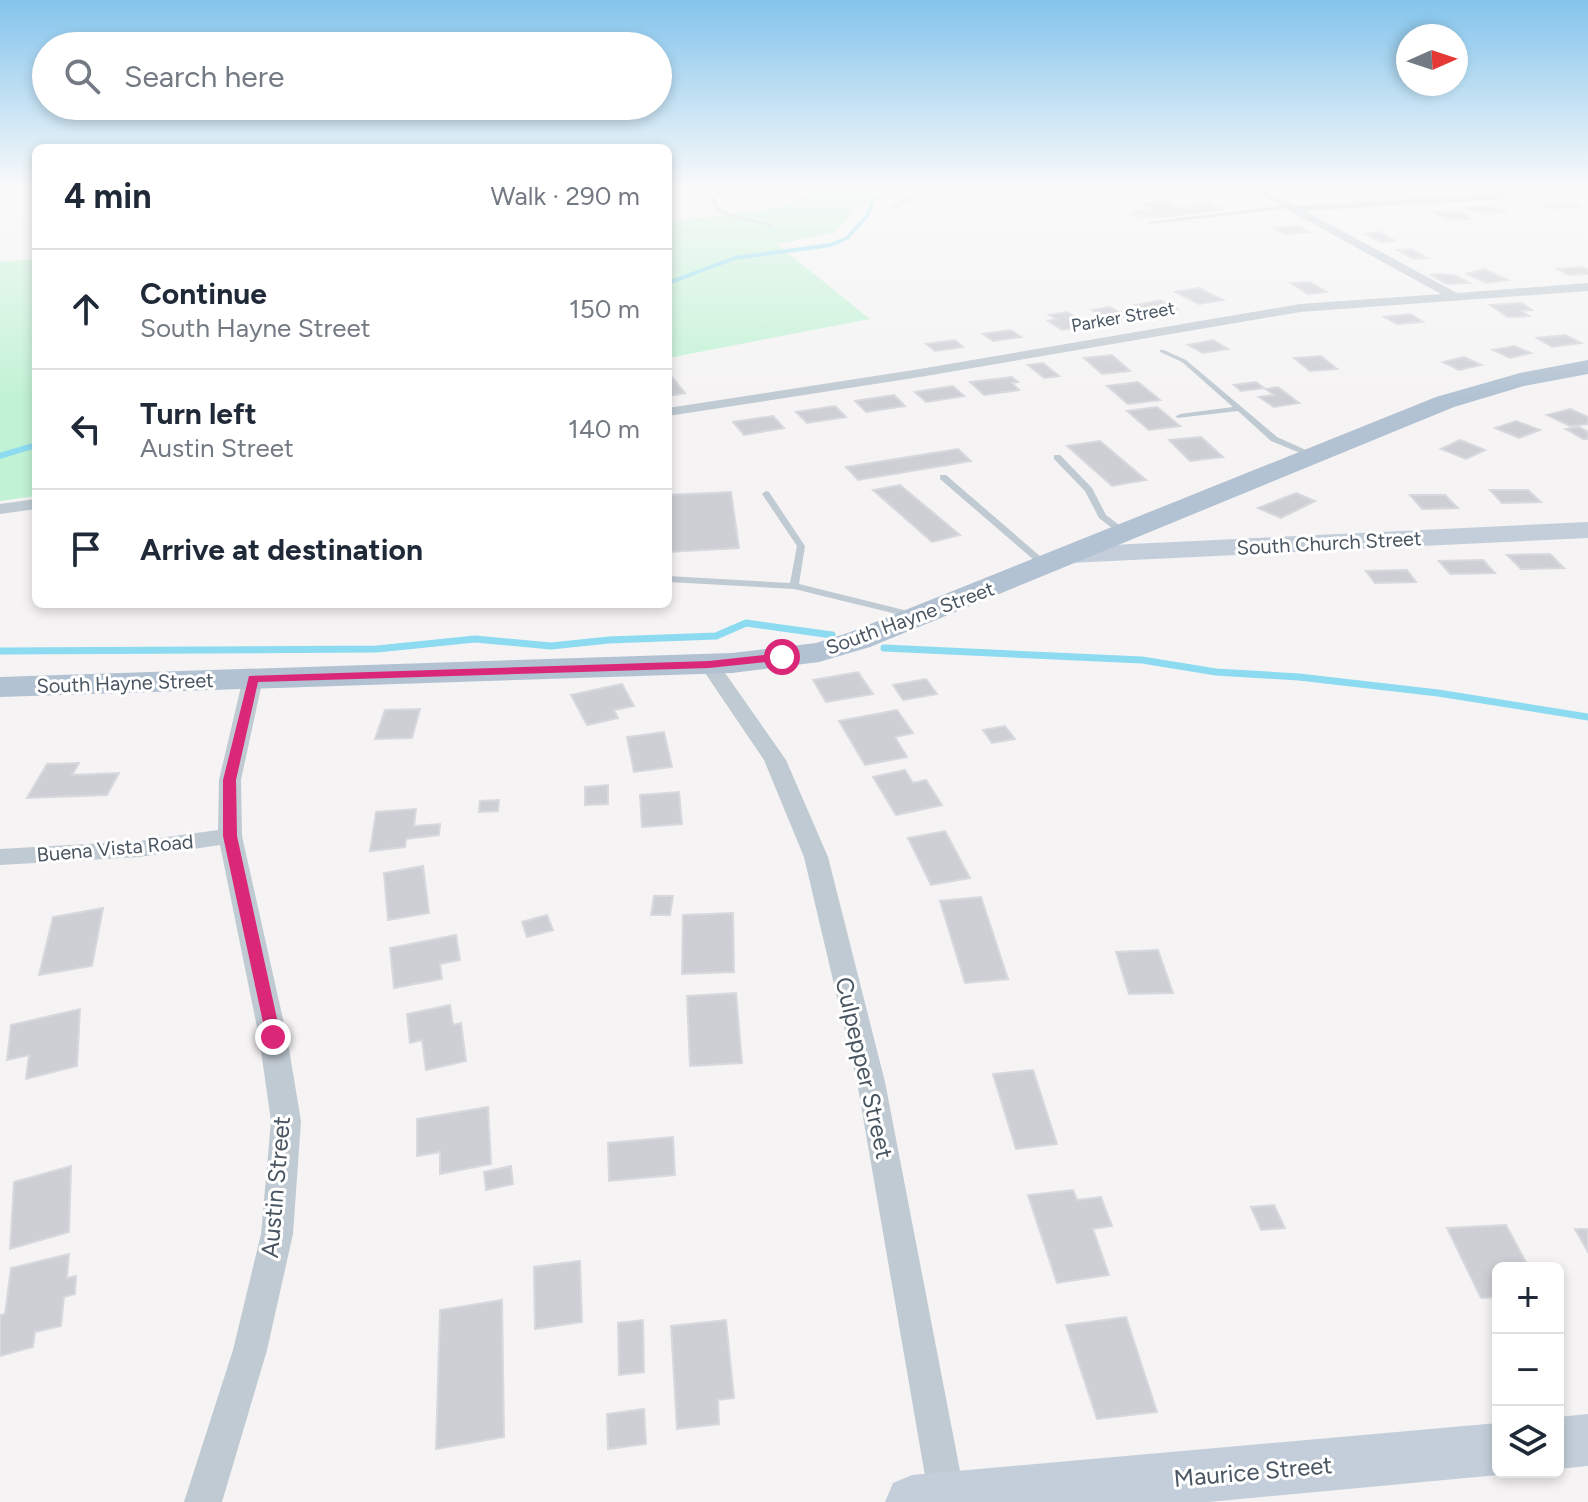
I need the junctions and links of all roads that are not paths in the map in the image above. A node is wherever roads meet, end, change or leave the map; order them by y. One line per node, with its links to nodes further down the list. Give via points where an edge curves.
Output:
1 (1383, 258): 3 (street)
2 (1588, 287): 3 (street, Parker Street)
3 (1456, 297): 7 (street, Parker Street, via 1300,308)
4 (1162, 351): 6 (lane, via 1184,361)
5 (1588, 367): 9 (main road, South Hayne Street, via 1473,393)
6 (1238, 409): 8 (lane); 9 (lane, via 1274,439)
7 (672, 411)
8 (1180, 416)
9 (1313, 455): 16 (main road, South Hayne Street)
10 (1057, 457): 16 (lane, via 1089,490 1102,516)
11 (943, 477): 17 (lane)
12 (766, 494): 19 (lane, via 801,546)
13 (32, 505): 14 (street)
14 (0, 509)
15 (1588, 530): 17 (street, South Church Street)
16 (1124, 533): 17 (main road, South Hayne Street)
17 (1058, 560): 20 (main road, South Hayne Street)
18 (672, 579): 19 (lane)
19 (794, 586): 20 (lane)
20 (921, 618): 21 (main road, South Hayne Street, via 819,652)
21 (709, 664): 22 (main road, South Hayne Street); 29 (street, Culpepper Street, via 775,760 816,857 871,1082)
22 (253, 678): 23 (main road, South Hayne Street); 24 (street, Austin Street, via 230,780)
23 (0, 687)
24 (230, 836): 25 (street, Buena Vista Road, via 139,849); 30 (street, Austin Street, via 286,1121 277,1234 250,1350)
25 (0, 857)
26 (1588, 1440): 27 (street)
27 (1564, 1442)
28 (1492, 1450): 29 (street, Maurice Street)
29 (930, 1500)
30 (203, 1502)

